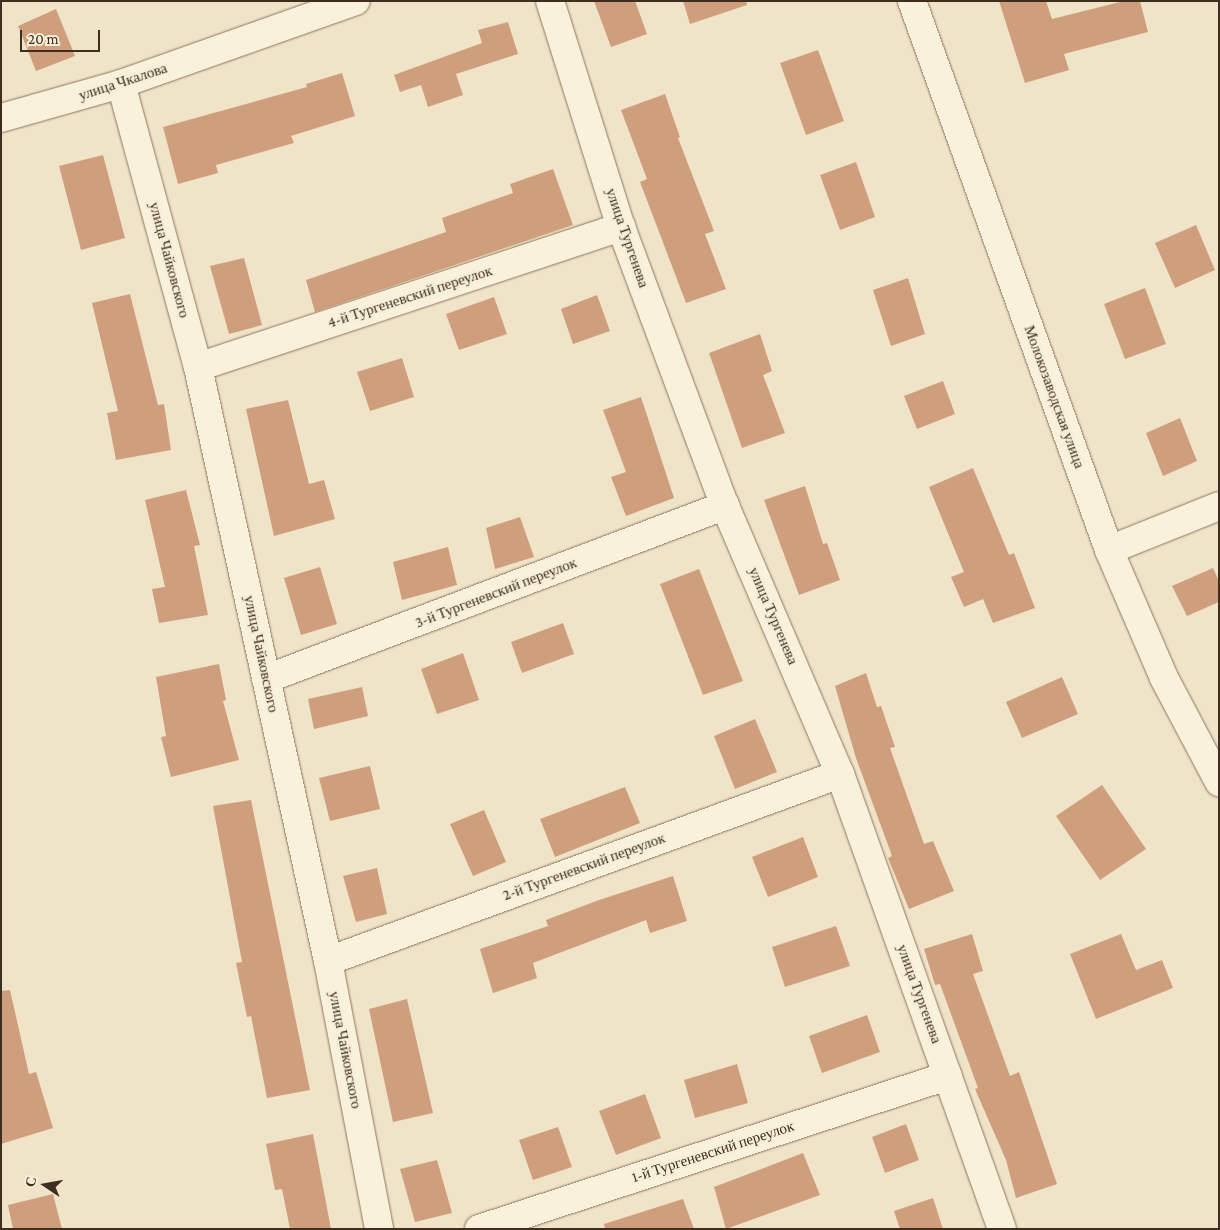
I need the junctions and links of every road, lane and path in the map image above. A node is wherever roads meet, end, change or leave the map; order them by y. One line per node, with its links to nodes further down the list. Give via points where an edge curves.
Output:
1 (356, 1): 4 (street, улица Чкалова)
2 (550, 1): 6 (street, улица Тургенева)
3 (912, 1): 10 (street, Молокозаводская улица)
4 (121, 84): 5 (street, улица Чкалова); 7 (street, улица Чайковского)
5 (1, 118)
6 (621, 227): 7 (street, 4-й Тургеневский переулок); 8 (street, улица Тургенева)
7 (198, 367): 11 (street, улица Чайковского)
8 (725, 506): 11 (street, 3-й Тургеневский переулок); 12 (street, улица Тургенева)
9 (1219, 506): 10 (street)
10 (1110, 550): 13 (street, Молокозаводская улица, via 1164,678)
11 (266, 679): 14 (street, улица Чайковского)
12 (840, 774): 14 (street, 2-й Тургеневский переулок); 15 (street, улица Тургенева)
13 (1219, 782)
14 (328, 961): 16 (street, улица Чайковского)
15 (948, 1076): 17 (street, 1-й Тургеневский переулок); 18 (street, улица Тургенева)
16 (379, 1229)
17 (479, 1229)
18 (1002, 1229)

